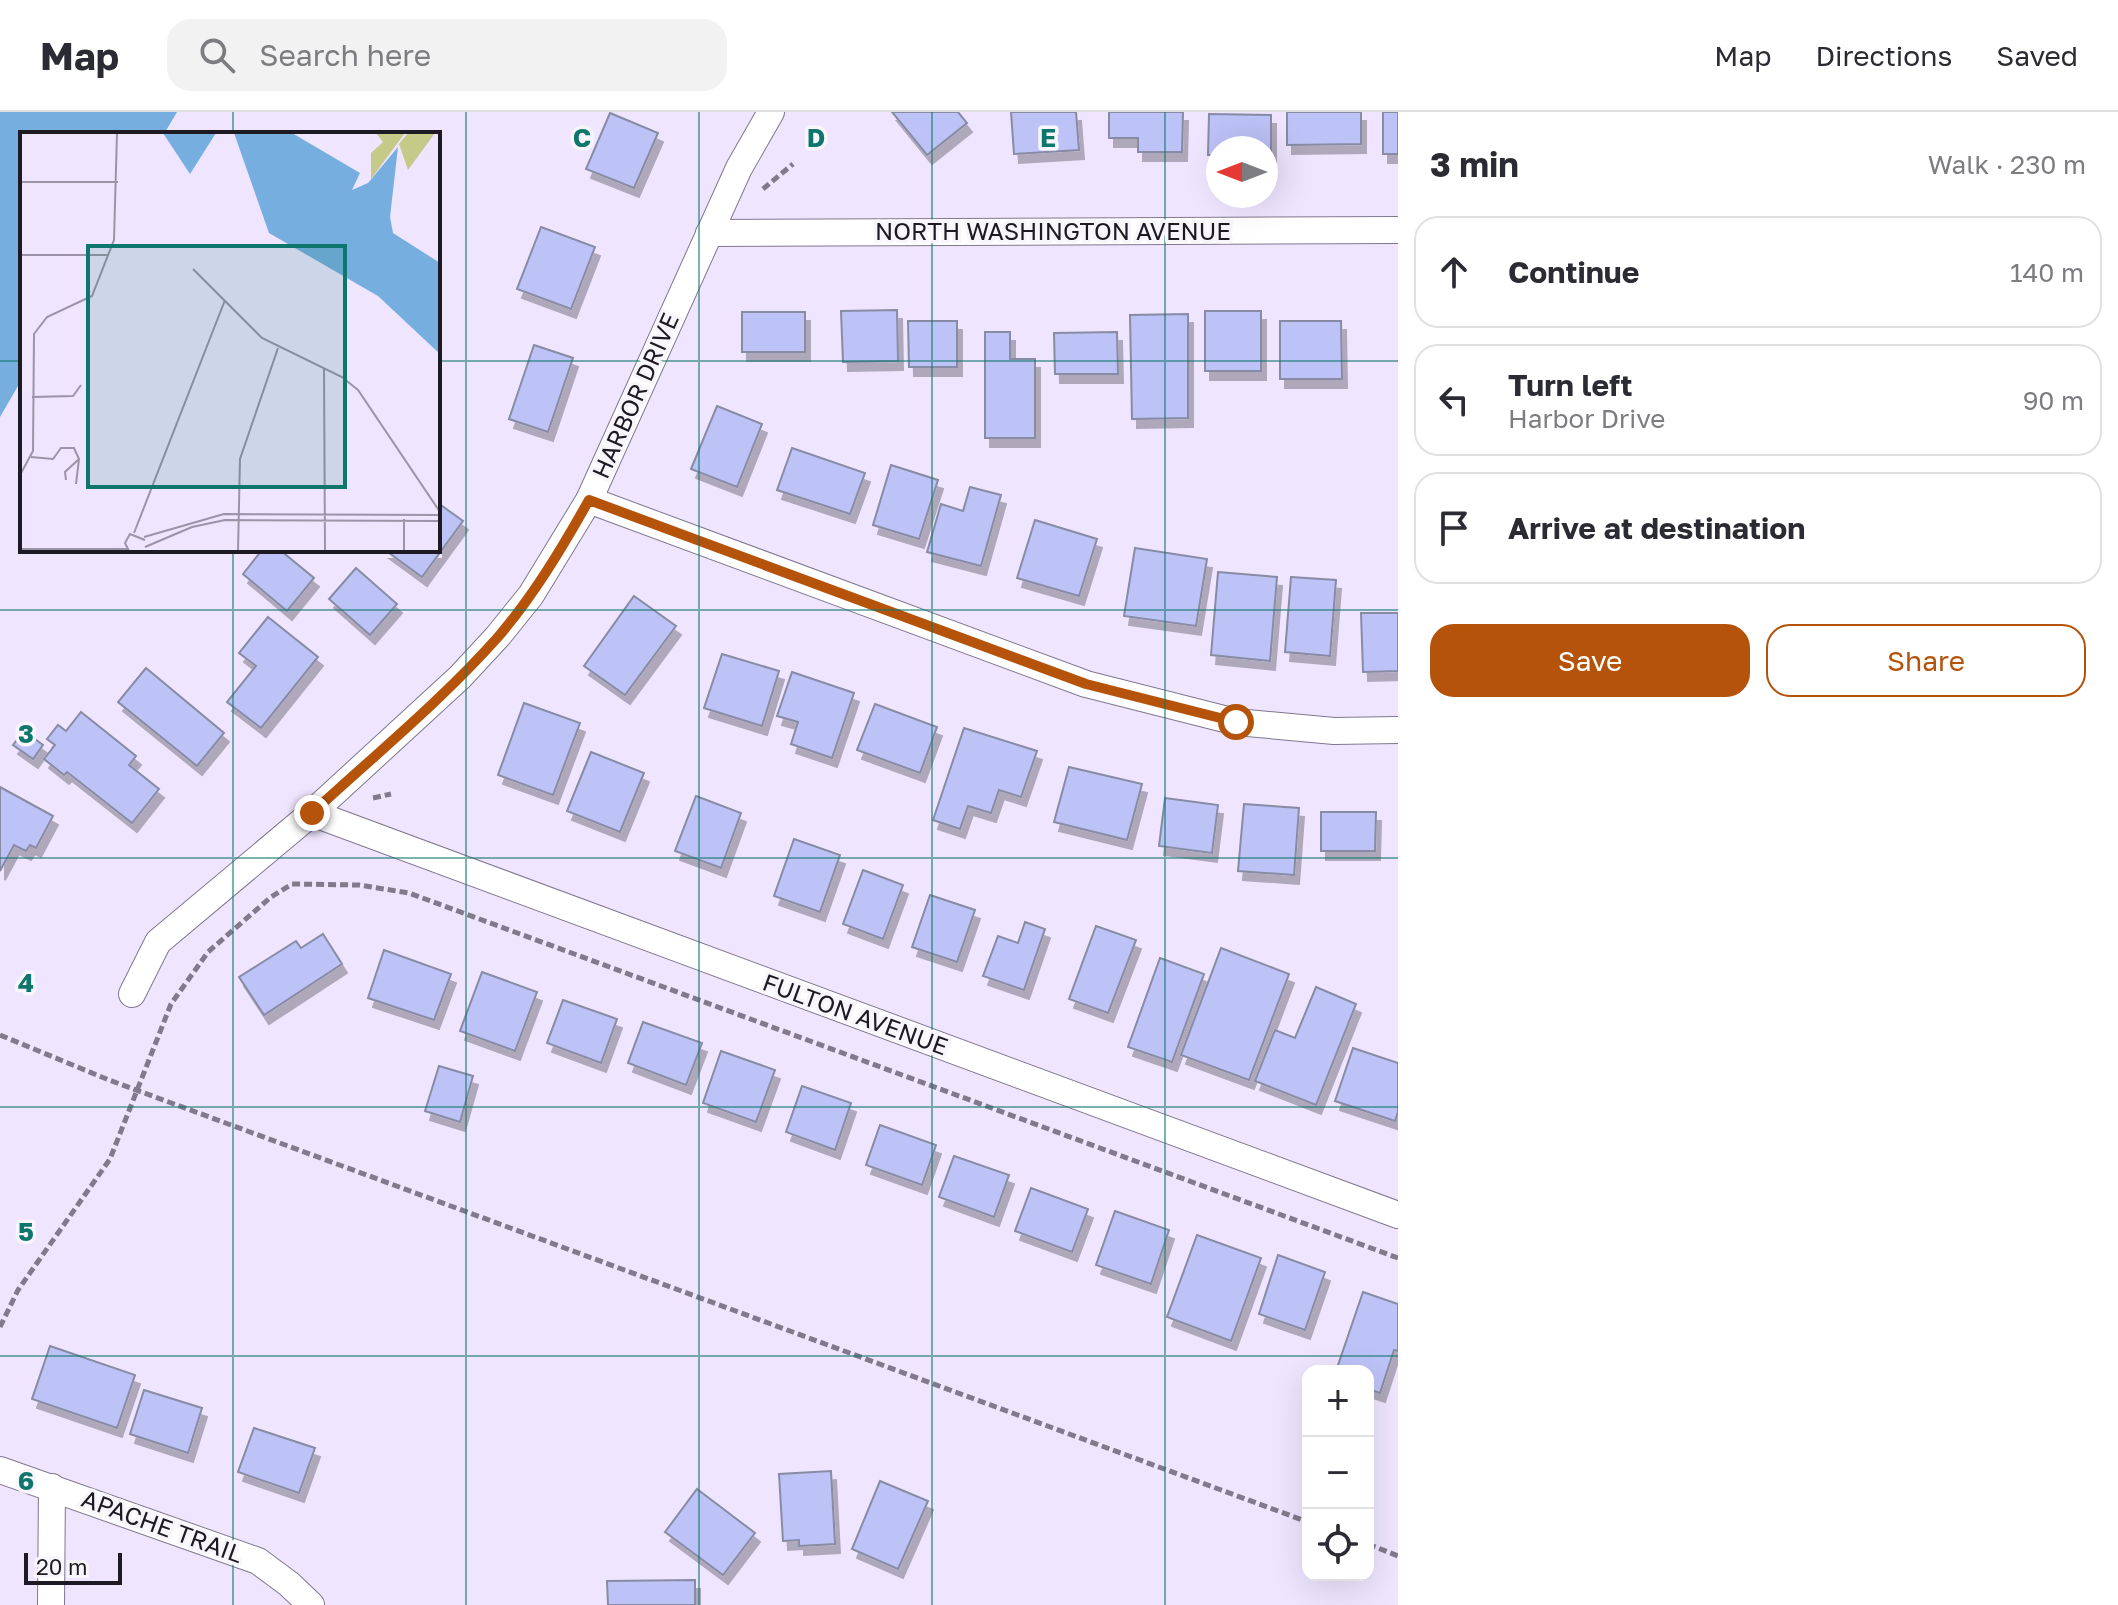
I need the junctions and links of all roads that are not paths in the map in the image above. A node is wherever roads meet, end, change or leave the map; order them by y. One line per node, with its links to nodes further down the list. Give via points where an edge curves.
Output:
1 (771, 112): 3 (street, HARBOR DRIVE)
2 (1398, 230): 3 (street, NORTH WASHINGTON AVENUE)
3 (709, 233): 4 (street, HARBOR DRIVE)
4 (589, 500): 5 (street, via 1086,684 1236,722 1334,731); 6 (street, HARBOR DRIVE, via 531,595 498,636)
5 (1398, 730)
6 (312, 813): 7 (street, HARBOR DRIVE, via 158,942); 8 (street, FULTON AVENUE)
7 (132, 994)
8 (1398, 1215)
9 (0, 1470): 10 (street, APACHE TRAIL)
10 (52, 1487): 11 (street); 12 (street, APACHE TRAIL, via 258,1561)
11 (51, 1605)
12 (311, 1605)

